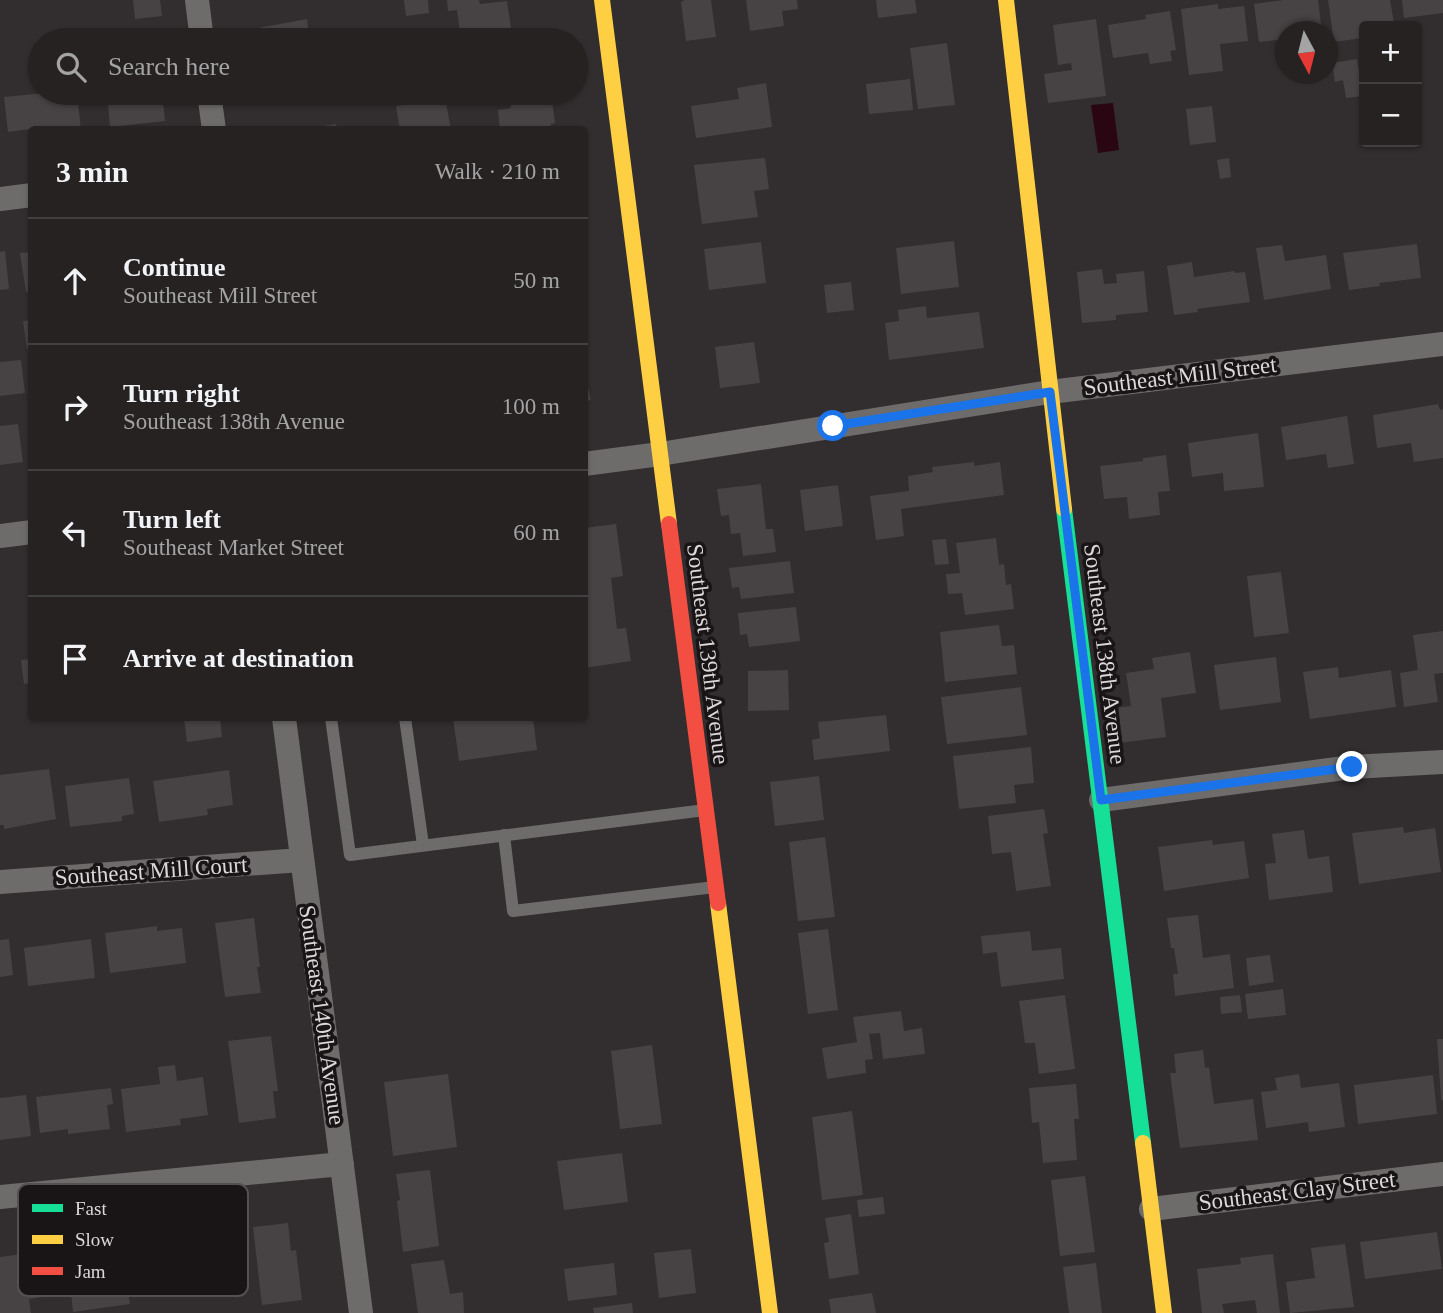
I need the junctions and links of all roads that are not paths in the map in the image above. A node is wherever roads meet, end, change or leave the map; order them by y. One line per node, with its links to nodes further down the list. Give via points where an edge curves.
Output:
1 (197, 0): 4 (street)
2 (603, 0): 11 (street, Southeast 139th Avenue)
3 (1006, 0): 10 (street, Southeast 138th Avenue)
4 (200, 28)
5 (211, 105): 6 (street)
6 (213, 126)
7 (28, 196): 8 (street)
8 (0, 199)
9 (1443, 344): 10 (street, Southeast Mill Street)
10 (1050, 392): 11 (street, Southeast Mill Street); 19 (street, Southeast 138th Avenue)
11 (660, 454): 12 (street, Southeast Mill Street); 20 (street, Southeast 139th Avenue)
12 (588, 463)
13 (28, 532): 14 (street)
14 (0, 536)
15 (284, 721): 23 (street, Southeast 140th Avenue)
16 (331, 721): 22 (lane, via 349,855)
17 (405, 721): 22 (lane)
18 (1443, 762): 19 (street, via 1352,767)
19 (1101, 800): 31 (street, Southeast 138th Avenue)
20 (705, 810): 21 (lane); 25 (street, Southeast 139th Avenue)
21 (504, 835): 22 (lane); 25 (lane, via 513,911)
22 (423, 845)
23 (301, 860): 24 (street, Southeast Mill Court); 26 (street, Southeast 140th Avenue)
24 (0, 882)
25 (715, 887): 33 (street, Southeast 139th Avenue)
26 (342, 1164): 28 (street); 32 (street, Southeast 140th Avenue)
27 (1443, 1174): 31 (street, Southeast Clay Street)
28 (135, 1184)
29 (18, 1195): 30 (street)
30 (0, 1197)
31 (1152, 1209): 34 (street, Southeast 138th Avenue)
32 (361, 1313)
33 (769, 1313)
34 (1164, 1313)

